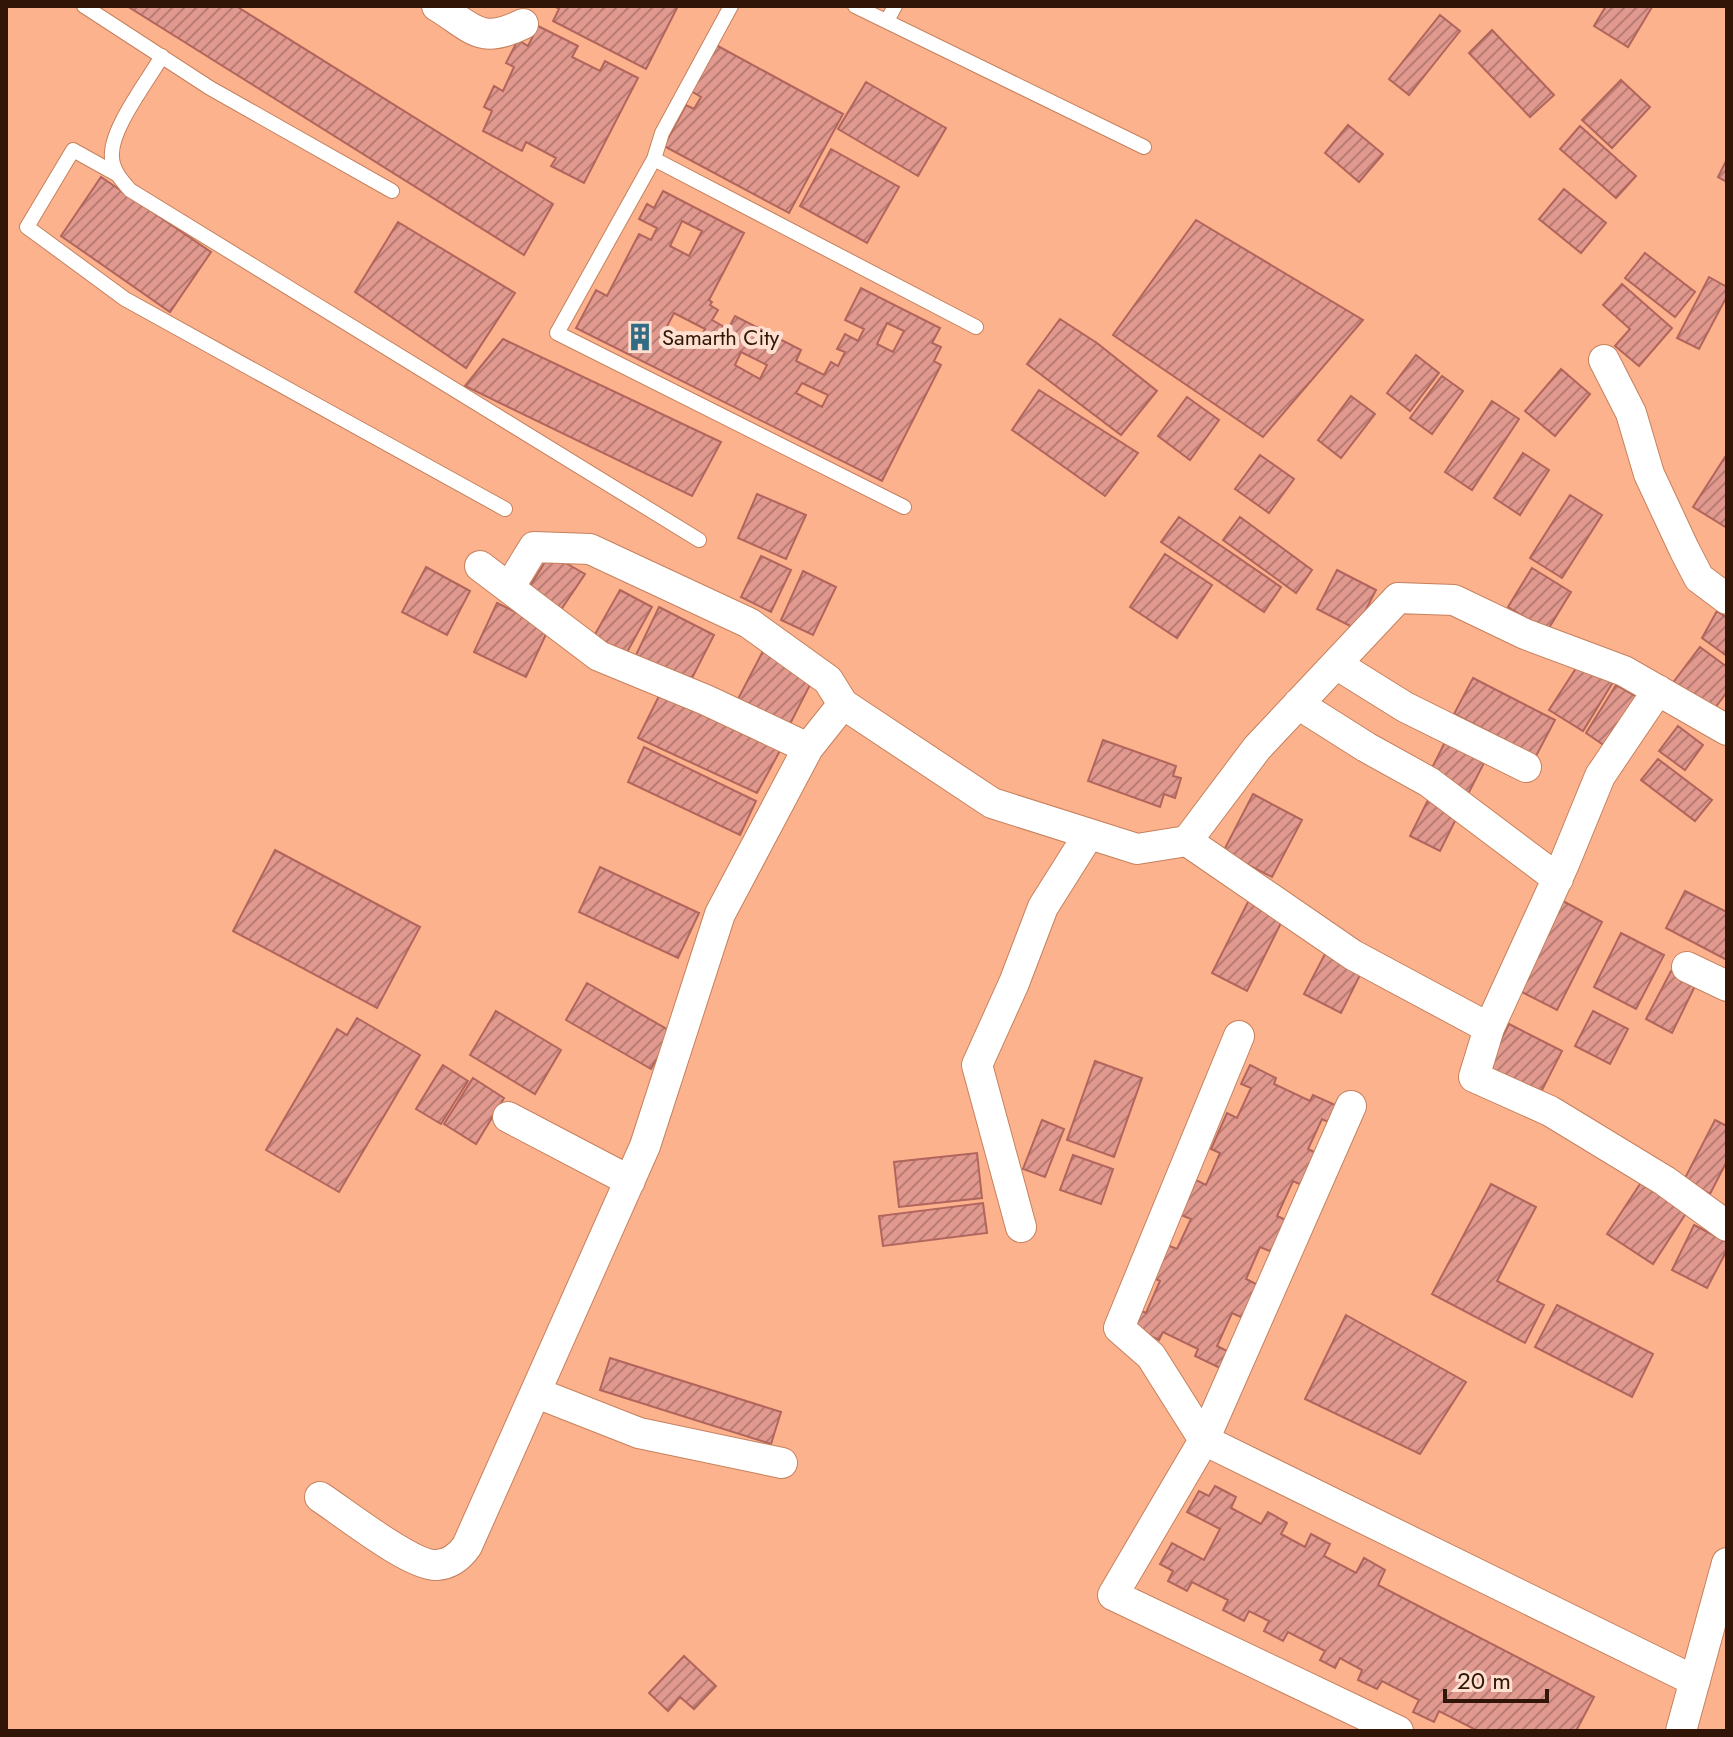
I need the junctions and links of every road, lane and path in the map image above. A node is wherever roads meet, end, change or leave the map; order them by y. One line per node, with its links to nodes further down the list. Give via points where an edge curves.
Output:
1 (84, 6): 8 (lane)
2 (437, 6): 7 (street, via 484,35)
3 (731, 6): 10 (lane, via 662,133)
4 (855, 6): 6 (lane)
5 (895, 6): 6 (lane)
6 (887, 21): 9 (lane)
7 (523, 24)
8 (162, 56): 11 (lane, via 116,137 112,157); 12 (lane)
9 (1144, 147)
10 (654, 159): 13 (lane); 15 (lane, via 557,333)
11 (118, 175): 16 (lane, via 73,150 27,227 125,299); 17 (lane, via 130,190)
12 (392, 191)
13 (976, 327)
14 (1604, 360): 20 (street, via 1631,413 1649,474 1684,549 1699,578)
15 (904, 507)
16 (505, 509)
17 (699, 540)
18 (480, 566): 19 (street)
19 (509, 588): 24 (street, via 534,547 590,549 749,623 828,680); 26 (street, via 599,656)
20 (1727, 599)
21 (1336, 664): 22 (street, via 1398,598 1454,600); 23 (street); 27 (street, via 1405,707)
22 (1658, 690): 25 (street); 30 (street, via 1600,776)
23 (1298, 704): 29 (street, via 1257,748); 30 (street, via 1429,782)
24 (854, 711): 26 (street); 28 (street, via 992,803)
25 (1727, 730)
26 (808, 748): 37 (street, via 720,914)
27 (1526, 767)
28 (1089, 834): 29 (street, via 1137,849); 39 (street, via 1043,907 977,1065)
29 (1187, 841): 33 (street, via 1353,955)
30 (1558, 879): 33 (street)
31 (1687, 967): 32 (street)
32 (1727, 986)
33 (1489, 1028): 38 (street, via 1474,1077 1550,1111)
34 (1239, 1036): 41 (street, via 1119,1328 1151,1356)
35 (1351, 1106): 41 (street)
36 (508, 1117): 37 (street)
37 (630, 1181): 40 (street)
38 (1727, 1226)
39 (1021, 1227)
40 (537, 1393): 42 (street, via 639,1433); 43 (street, via 467,1546 448,1563 435,1566 407,1555)
41 (1204, 1440): 45 (street); 46 (street, via 1113,1595)
42 (782, 1463)
43 (320, 1497)
44 (1727, 1563): 45 (street)
45 (1695, 1681): 47 (street)
46 (1398, 1731)
47 (1681, 1731)

